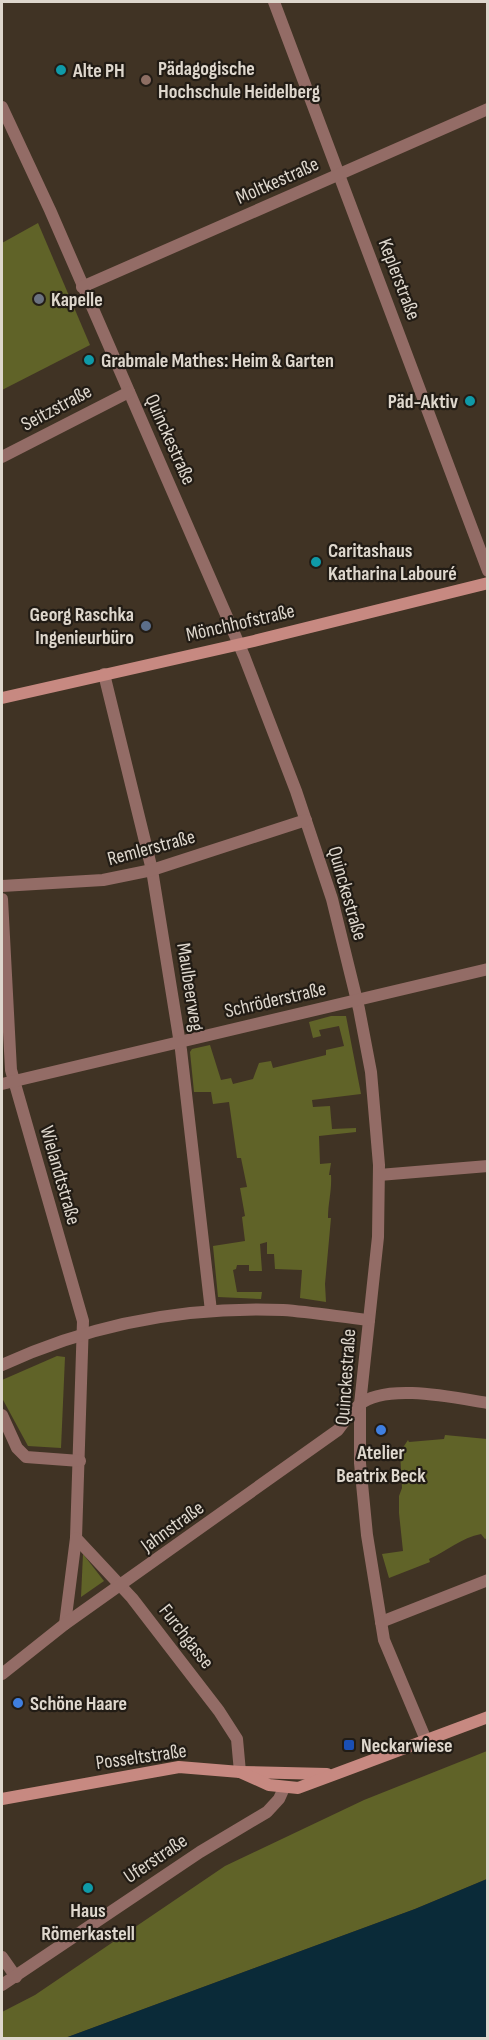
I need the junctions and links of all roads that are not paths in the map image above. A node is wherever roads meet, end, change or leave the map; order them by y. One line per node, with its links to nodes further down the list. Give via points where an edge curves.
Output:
1 (274, 2): 4 (street, Keplerstraße)
2 (2, 107): 5 (street, Quinckestraße)
3 (488, 109): 4 (street, Moltkestraße)
4 (341, 180): 5 (street, Moltkestraße); 8 (street, Keplerstraße)
5 (82, 287): 6 (street, Quinckestraße)
6 (129, 392): 7 (street, Seitzstraße); 10 (street, Quinckestraße)
7 (2, 457)
8 (488, 571)
9 (488, 583): 10 (street, Mönchhofstraße)
10 (237, 644): 11 (street, Mönchhofstraße); 13 (street, Quinckestraße)
11 (104, 674): 12 (street, Mönchhofstraße); 14 (street, Maulbeerweg)
12 (2, 698)
13 (306, 820): 14 (street, Remlerstraße); 18 (street, Quinckestraße, via 332,899)
14 (153, 870): 15 (street, Remlerstraße, via 103,880); 19 (street, Maulbeerweg)
15 (2, 886)
16 (2, 899): 20 (street, Wielandtstraße)
17 (488, 969): 18 (street, Schröderstraße)
18 (357, 1001): 19 (street, Schröderstraße); 22 (street, Quinckestraße, via 375,1108)
19 (180, 1042): 20 (street, Schröderstraße); 23 (street, Maulbeerweg)
20 (8, 1082): 25 (street, Wielandtstraße)
21 (488, 1166): 22 (street)
22 (379, 1175): 24 (street, Quinckestraße, via 378,1238)
23 (211, 1311): 24 (street, via 283,1310); 25 (street, via 128,1322)
24 (369, 1320): 28 (street, Quinckestraße)
25 (84, 1333): 26 (street); 30 (street, Wielandtstraße)
26 (2, 1365)
27 (488, 1403): 28 (street, via 426,1392 378,1397)
28 (360, 1404): 33 (street, Jahnstraße, via 338,1430); 34 (street, Quinckestraße, via 364,1511)
29 (2, 1415): 30 (street, via 26,1456)
30 (80, 1461): 31 (street, Wielandtstraße)
31 (76, 1538): 33 (street, Furchgasse); 35 (street, Wielandtstraße)
32 (488, 1580): 34 (street)
33 (121, 1587): 35 (street, Jahnstraße); 39 (street, Furchgasse, via 233,1731 240,1747)
34 (381, 1622): 38 (street, Quinckestraße, via 384,1640)
35 (65, 1624): 36 (street, Jahnstraße)
36 (2, 1674)
37 (488, 1717): 38 (street)
38 (426, 1740): 40 (street)
39 (240, 1772): 40 (street); 41 (street, Posseltstraße); 42 (street, Posseltstraße, via 163,1768)
40 (331, 1775): 41 (street, via 309,1785)
41 (284, 1788): 44 (street, Uferstraße, via 267,1812 200,1852)
42 (2, 1799)
43 (2, 1958): 44 (street)
44 (16, 1977): 45 (street, Uferstraße)
45 (2, 1985)

